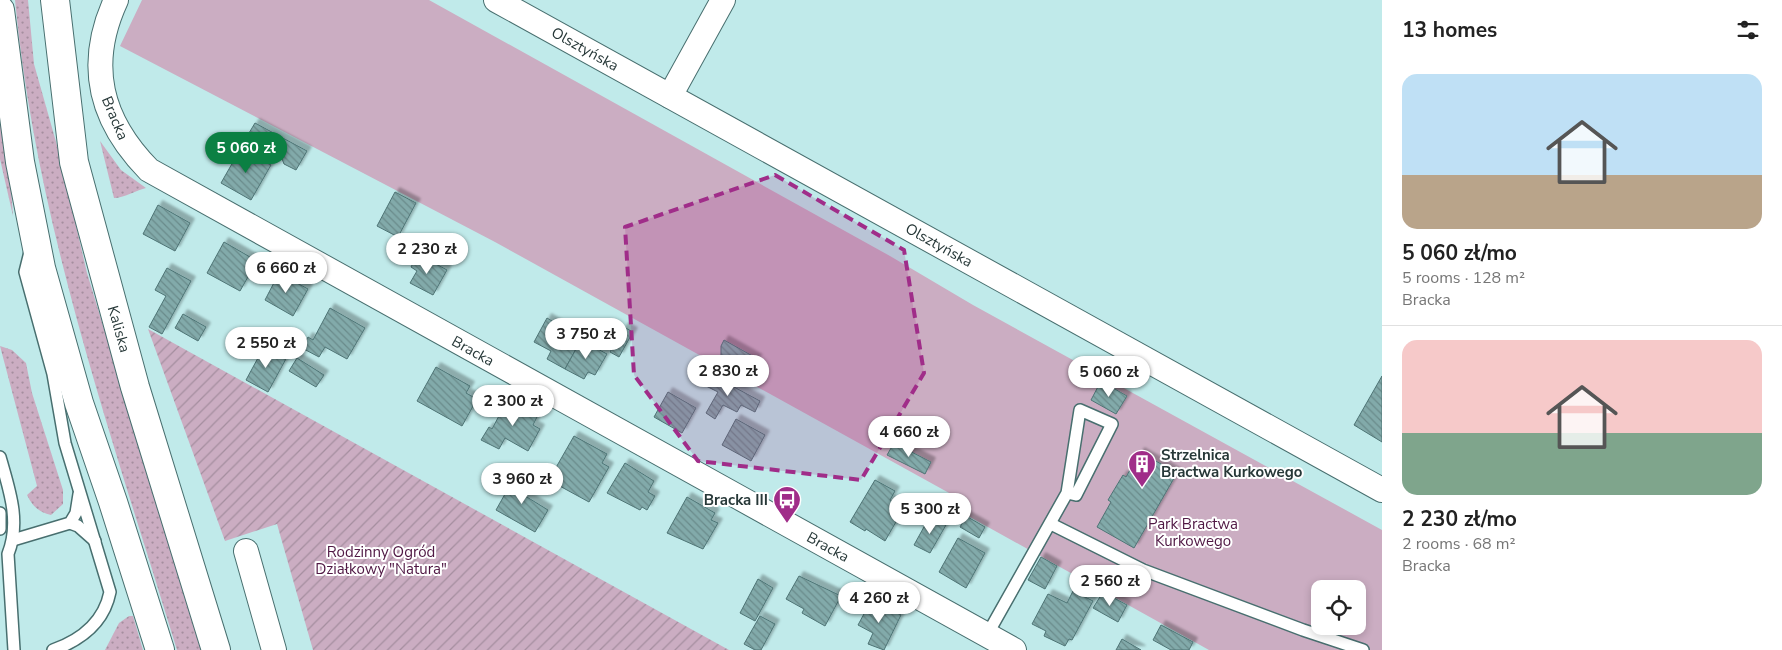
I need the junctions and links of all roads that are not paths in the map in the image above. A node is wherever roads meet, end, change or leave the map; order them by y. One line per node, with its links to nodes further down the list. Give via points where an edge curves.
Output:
1 (55, 0): 24 (main road, Kaliska, via 77,172 135,387)
2 (116, 0): 20 (street, Bracka, via 103,38 100,62 104,96 128,149 149,170)
3 (496, 0): 6 (street, Olsztyńska)
4 (723, 0): 6 (street)
5 (0, 10): 7 (main road, via 20,162)
6 (670, 96): 10 (street, Olsztyńska)
7 (34, 234): 9 (lane, via 25,272 53,374 65,443); 23 (main road, via 79,403)
8 (0, 457): 16 (lane, via 14,515)
9 (80, 490): 13 (lane, via 76,513); 17 (lane)
10 (1382, 490)
11 (1068, 493): 11 (lane, via 1072,465 1080,410 1112,424 1076,495); 14 (lane)
12 (0, 513): 15 (lane)
13 (70, 523): 16 (lane); 17 (lane)
14 (1051, 524): 20 (lane); 27 (lane, via 1143,570)
15 (0, 529)
16 (13, 540): 19 (lane)
17 (96, 542): 22 (lane, via 110,592 108,603 104,613 75,642)
18 (246, 551): 25 (street)
19 (4, 555): 21 (lane)
20 (987, 635): 26 (street, Bracka)
21 (14, 650)
22 (56, 650)
23 (160, 650)
24 (216, 650)
25 (274, 650)
26 (1014, 650)
27 (1363, 650)

